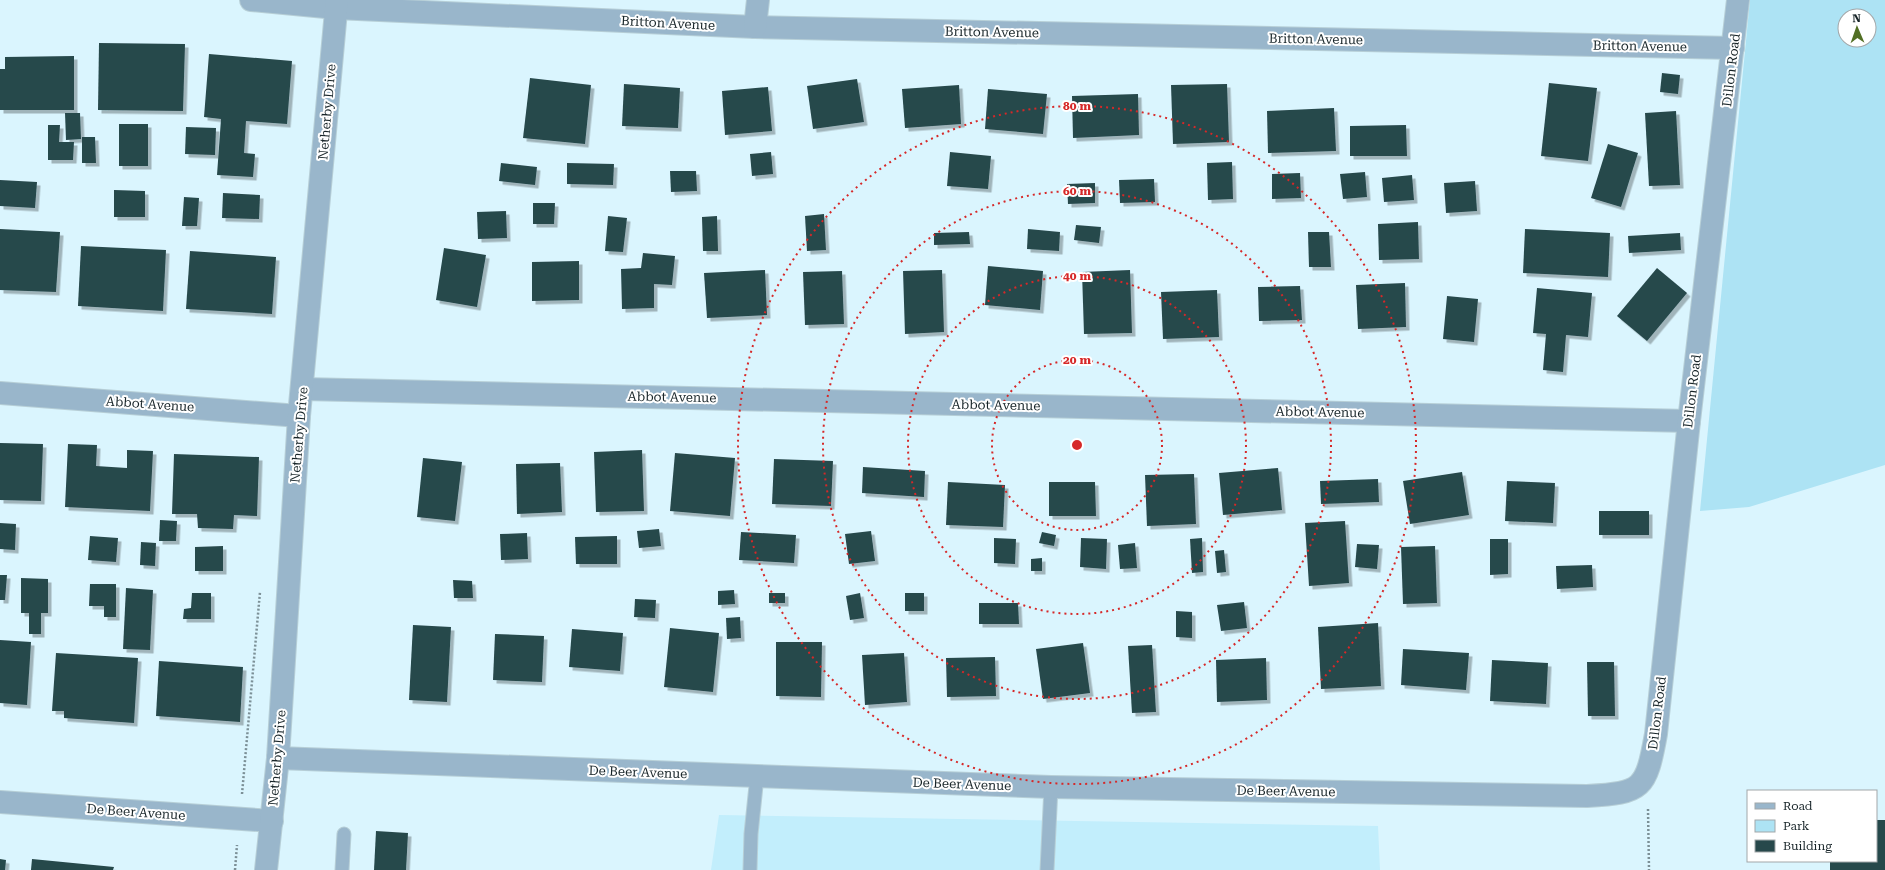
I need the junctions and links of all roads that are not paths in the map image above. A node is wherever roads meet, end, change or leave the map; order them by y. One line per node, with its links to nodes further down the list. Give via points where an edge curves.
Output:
1 (251, 0): 4 (street, Britton Avenue)
2 (758, 0): 5 (street)
3 (1738, 0): 6 (street, Dillon Road)
4 (337, 4): 5 (street, Britton Avenue); 7 (street, Netherby Drive)
5 (755, 27): 6 (street, Britton Avenue)
6 (1734, 48): 10 (street, Dillon Road)
7 (303, 389): 9 (street, Netherby Drive); 10 (street, Abbot Avenue)
8 (0, 393): 9 (street, Abbot Avenue)
9 (299, 416): 11 (street, Netherby Drive)
10 (1689, 421): 13 (street, Dillon Road, via 1656,734 1651,760)
11 (278, 758): 12 (street, De Beer Avenue); 16 (street, Netherby Drive)
12 (757, 776): 14 (street, De Beer Avenue); 20 (lane)
13 (1643, 781): 14 (street, De Beer Avenue, via 1620,794 1587,796)
14 (1050, 787): 21 (lane)
15 (0, 802): 16 (street, De Beer Avenue)
16 (272, 821): 18 (street, Netherby Drive)
17 (344, 834): 19 (lane)
18 (266, 870)
19 (342, 870)
20 (750, 870)
21 (1047, 870)

